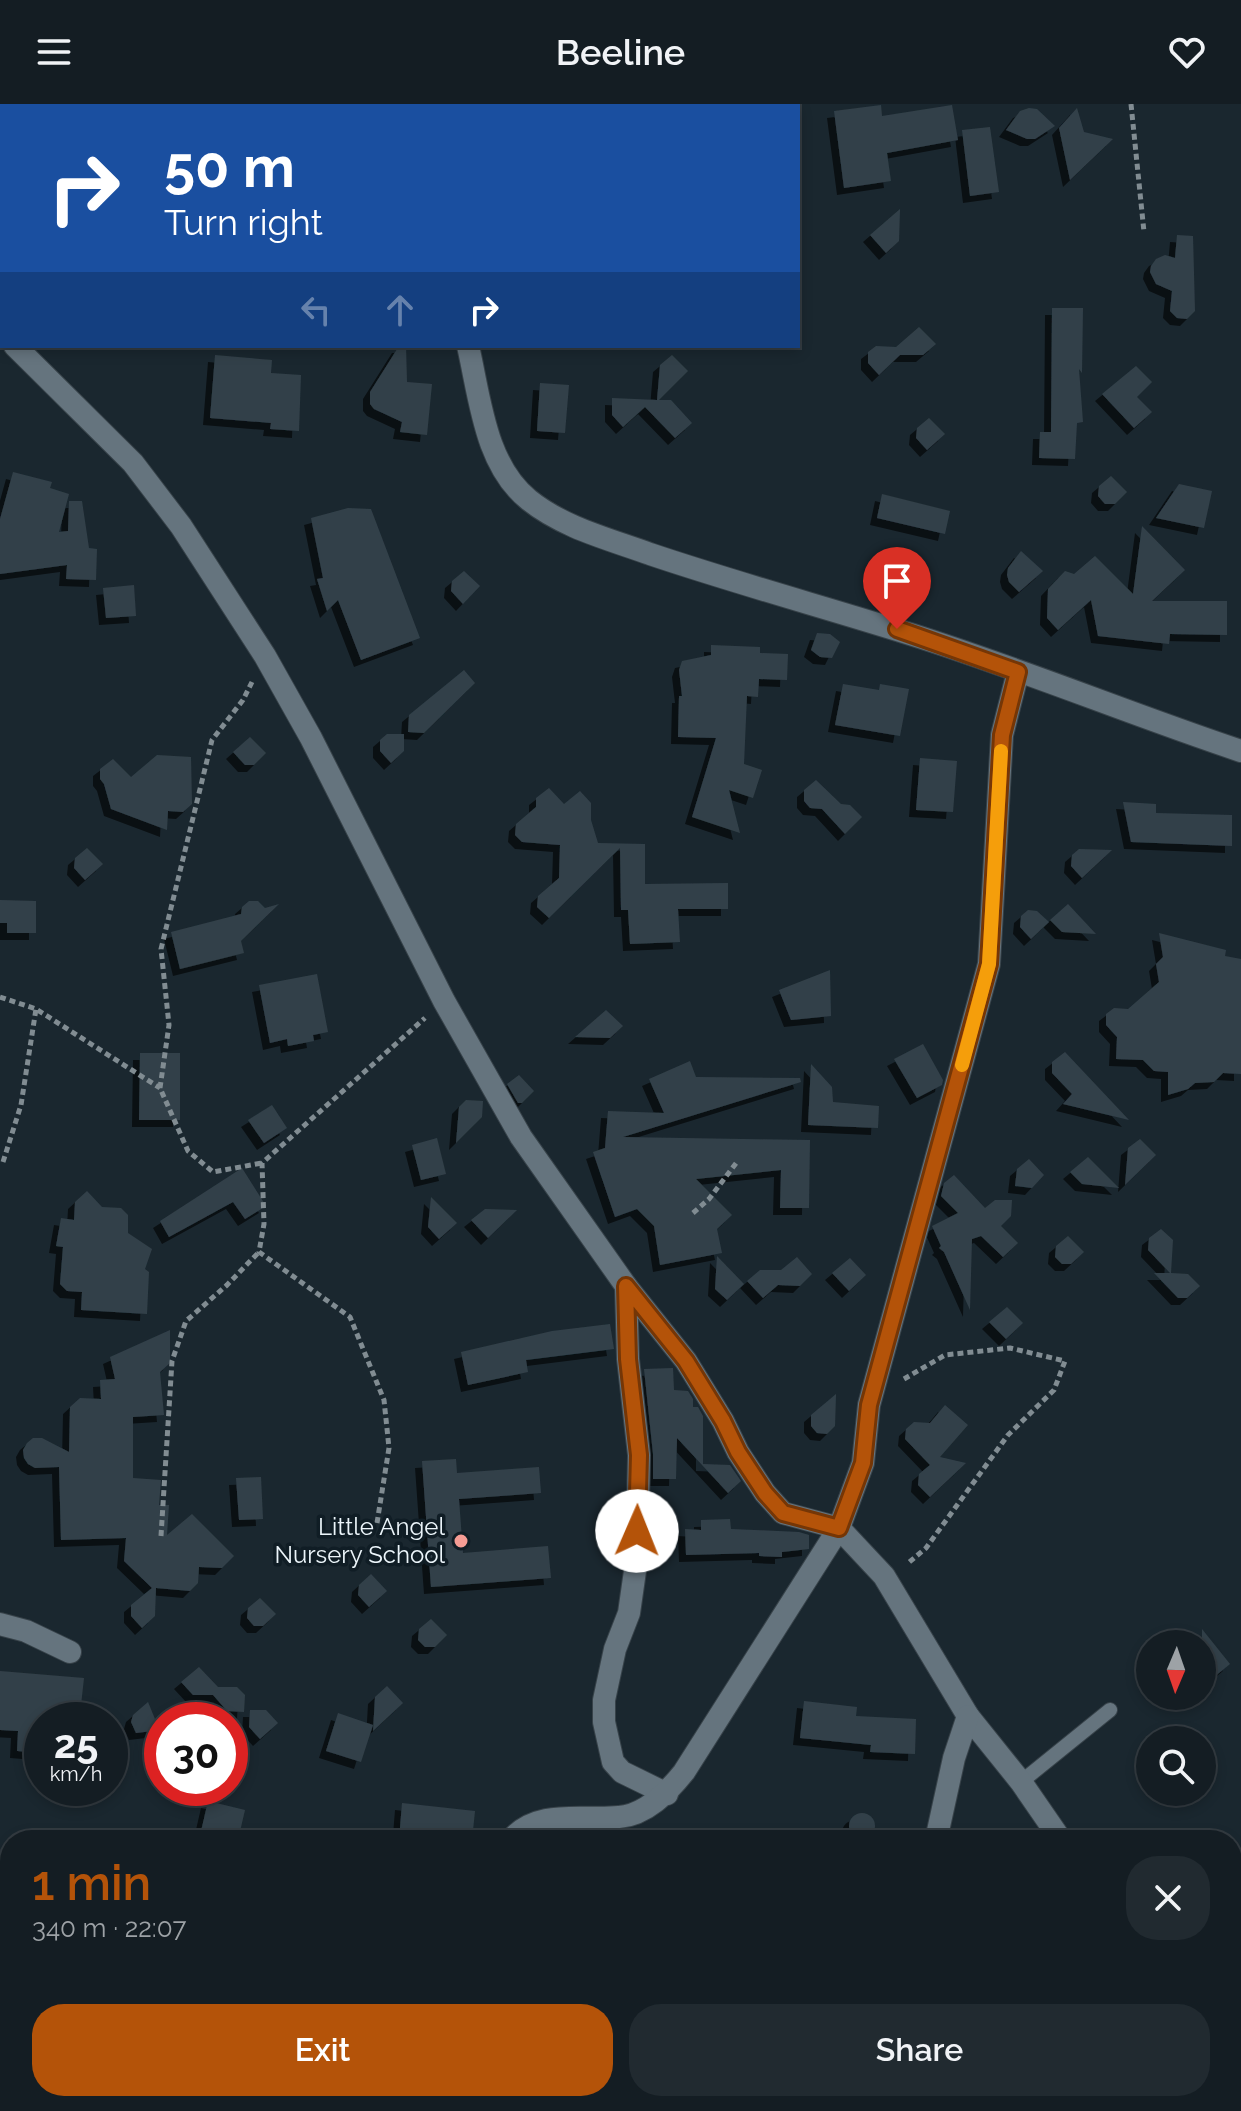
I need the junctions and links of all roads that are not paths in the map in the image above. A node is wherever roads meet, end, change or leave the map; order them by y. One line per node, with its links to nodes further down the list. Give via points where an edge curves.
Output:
1 (17, 348): 5 (street, via 133,463 181,526 311,738 444,1001 521,1137)
2 (468, 348): 3 (street, via 487,430 506,476 552,515 586,532)
3 (1018, 672): 4 (street); 6 (street, via 1002,735 989,964 869,1405 863,1463)
4 (1241, 751)
5 (626, 1286): 6 (street, via 686,1361 765,1493 783,1513); 12 (street, via 639,1455 637,1557 629,1613 604,1700 604,1722 613,1762 622,1772)
6 (839, 1528): 10 (street, via 884,1576); 12 (street)
7 (0, 1624): 8 (street)
8 (70, 1652)
9 (1110, 1710): 11 (lane)
10 (968, 1716): 11 (street); 14 (street)
11 (1021, 1782): 15 (street)
12 (667, 1794): 13 (street, via 621,1817 563,1817)
13 (525, 1830)
14 (938, 1830)
15 (1054, 1830)

